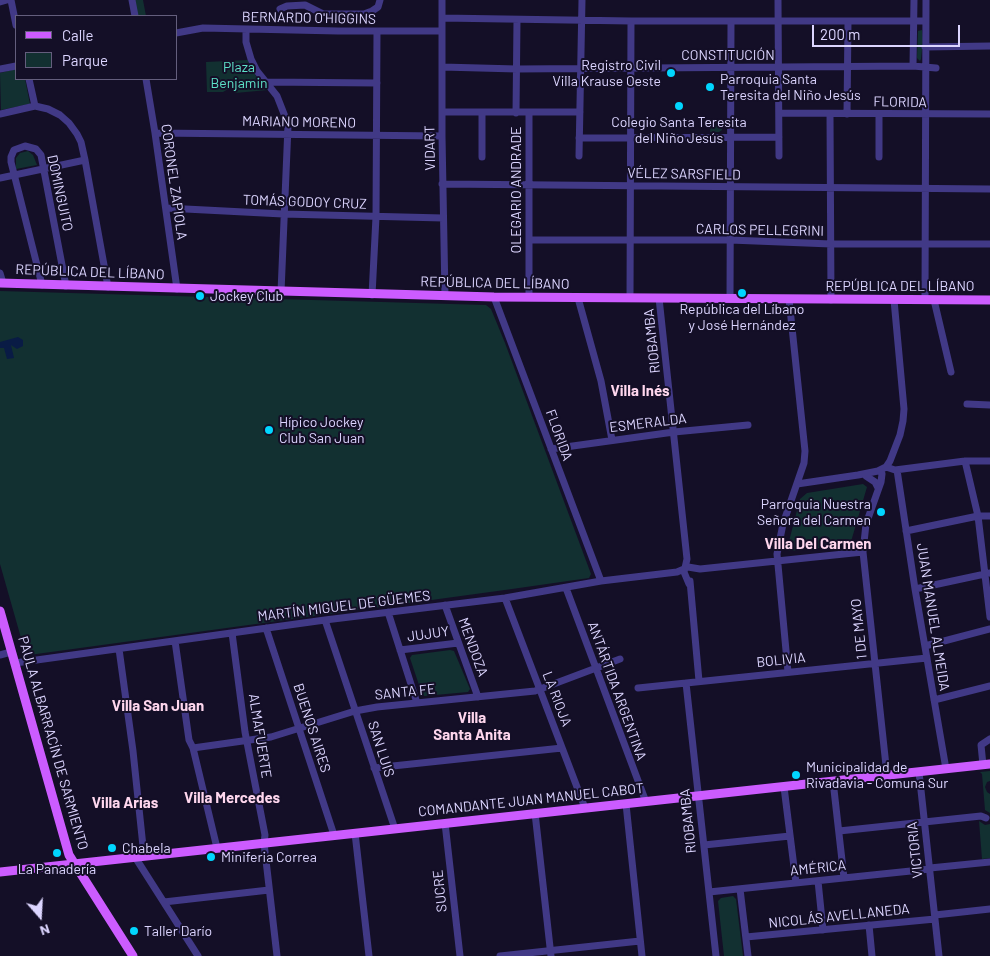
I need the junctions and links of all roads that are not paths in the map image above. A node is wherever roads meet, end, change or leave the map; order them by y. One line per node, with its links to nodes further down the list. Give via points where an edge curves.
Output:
1 (9, 0): 9 (street); 15 (street)
2 (132, 0): 11 (street)
3 (380, 0): 10 (street, via 378,7 364,14 324,14 305,5)
4 (442, 0): 12 (street, VIDART)
5 (582, 0): 14 (street)
6 (778, 0): 20 (street)
7 (914, 0): 17 (street)
8 (926, 0): 18 (street)
9 (0, 2)
10 (283, 5)
11 (135, 15)
12 (442, 18): 13 (street); 24 (street, VIDART)
13 (517, 20): 14 (street); 35 (street, OLEGARIO ANDRADE)
14 (582, 20): 16 (street); 36 (street)
15 (15, 21)
16 (631, 21): 19 (street); 37 (street)
17 (914, 21): 18 (street); 21 (street); 29 (street)
18 (925, 21): 27 (street)
19 (732, 22): 20 (street); 31 (street)
20 (778, 22): 21 (street); 32 (street)
21 (848, 22): 33 (street)
22 (246, 29): 23 (street, BERNARDO O'HIGGINS); 25 (street, BERNARDO O'HIGGINS, via 204,28); 42 (street, via 246,42 256,71)
23 (377, 31): 24 (street, BERNARDO O'HIGGINS); 43 (street)
24 (441, 32): 30 (street, VIDART)
25 (178, 33)
26 (990, 46): 27 (street)
27 (925, 47): 34 (street)
28 (15, 66): 39 (street)
29 (913, 66): 33 (street, CONSTITUCIÓN); 34 (street, CONSTITUCIÓN)
30 (442, 67): 35 (street, CONSTITUCIÓN); 45 (street, VIDART)
31 (731, 67): 32 (street, CONSTITUCIÓN); 37 (street, CONSTITUCIÓN); 61 (street)
32 (778, 67): 33 (street, CONSTITUCIÓN); 50 (street)
33 (848, 67): 53 (street)
34 (925, 67): 38 (street, CONSTITUCIÓN); 56 (street)
35 (517, 68): 36 (street, CONSTITUCIÓN); 47 (street, OLEGARIO ANDRADE)
36 (582, 68): 37 (street, CONSTITUCIÓN); 49 (street)
37 (631, 68): 64 (street)
38 (936, 68)
39 (0, 69)
40 (29, 80): 44 (street)
41 (146, 80): 57 (street, CORONEL ZAPIOLA)
42 (266, 82): 43 (street); 58 (street, via 282,108)
43 (377, 83): 59 (street)
44 (35, 106): 51 (street); 69 (street, via 54,112 69,123 81,142)
45 (442, 112): 46 (street); 60 (street, VIDART)
46 (482, 112): 47 (street); 67 (street)
47 (516, 112): 48 (street)
48 (529, 112): 49 (street); 74 (street, OLEGARIO ANDRADE)
49 (580, 112): 63 (street)
50 (779, 113): 52 (street, FLORIDA); 62 (street)
51 (0, 114)
52 (830, 114): 53 (street, FLORIDA); 77 (street)
53 (848, 114): 54 (street, FLORIDA)
54 (879, 114): 56 (street, FLORIDA); 68 (street)
55 (990, 114): 56 (street, FLORIDA)
56 (925, 115): 78 (street)
57 (155, 133): 58 (street, MARIANO MORENO); 80 (street, CORONEL ZAPIOLA)
58 (287, 134): 59 (street, MARIANO MORENO); 81 (street)
59 (377, 135): 60 (street, MARIANO MORENO); 82 (street)
60 (442, 136): 73 (street, VIDART)
61 (731, 137): 62 (street); 64 (street); 76 (street)
62 (779, 137): 66 (street)
63 (579, 138): 64 (street); 65 (street)
64 (631, 138): 75 (street)
65 (579, 156)
66 (779, 156)
67 (482, 157)
68 (879, 157)
69 (85, 160): 70 (street); 94 (street)
70 (44, 169): 71 (street); 71 (street, DOMINGUITO, via 39,152 25,146 14,150 11,156); 93 (street, DOMINGUITO)
71 (14, 174): 72 (street); 92 (street, DOMINGUITO)
72 (0, 178)
73 (442, 184): 74 (street, VÉLEZ SARSFIELD); 83 (street, VIDART)
74 (529, 185): 75 (street, VÉLEZ SARSFIELD); 84 (street, OLEGARIO ANDRADE)
75 (631, 186): 76 (street, VÉLEZ SARSFIELD); 86 (street)
76 (730, 188): 77 (street, VÉLEZ SARSFIELD); 85 (street)
77 (830, 188): 78 (street, VÉLEZ SARSFIELD); 87 (street)
78 (925, 188): 79 (street, VÉLEZ SARSFIELD); 88 (street)
79 (990, 189)
80 (166, 208): 81 (street, TOMÁS GODOY CRUZ); 95 (street, CORONEL ZAPIOLA)
81 (283, 214): 82 (street, TOMÁS GODOY CRUZ); 96 (street)
82 (376, 217): 83 (street, TOMÁS GODOY CRUZ); 97 (street)
83 (443, 218): 98 (street, VIDART)
84 (529, 240): 86 (street, CARLOS PELLEGRINI); 100 (street, OLEGARIO ANDRADE)
85 (730, 240): 86 (street, CARLOS PELLEGRINI); 87 (street, CARLOS PELLEGRINI); 104 (street)
86 (630, 241): 102 (street)
87 (830, 244): 88 (street, CARLOS PELLEGRINI); 106 (street)
88 (925, 244): 89 (street, CARLOS PELLEGRINI); 108 (street)
89 (990, 244)
90 (0, 273): 91 (street)
91 (2, 283): 92 (main road, REPÚBLICA DEL LÍBANO)
92 (42, 285): 93 (main road, REPÚBLICA DEL LÍBANO)
93 (66, 286): 94 (main road, REPÚBLICA DEL LÍBANO)
94 (108, 287): 95 (main road, REPÚBLICA DEL LÍBANO)
95 (177, 289): 96 (main road, REPÚBLICA DEL LÍBANO)
96 (281, 292): 97 (main road, REPÚBLICA DEL LÍBANO)
97 (372, 295): 98 (main road, REPÚBLICA DEL LÍBANO)
98 (445, 296): 99 (main road, REPÚBLICA DEL LÍBANO)
99 (494, 297): 100 (main road, REPÚBLICA DEL LÍBANO); 116 (street, FLORIDA)
100 (529, 297): 101 (main road, REPÚBLICA DEL LÍBANO)
101 (578, 298): 102 (main road, REPÚBLICA DEL LÍBANO); 115 (street, via 601,381)
102 (630, 298): 103 (main road, REPÚBLICA DEL LÍBANO)
103 (660, 298): 104 (main road, REPÚBLICA DEL LÍBANO); 114 (street, RIOBAMBA)
104 (730, 299): 105 (main road, REPÚBLICA DEL LÍBANO)
105 (789, 299): 106 (main road, REPÚBLICA DEL LÍBANO); 121 (street, via 805,446 805,458)
106 (831, 300): 107 (main road, REPÚBLICA DEL LÍBANO)
107 (894, 300): 108 (main road, REPÚBLICA DEL LÍBANO); 119 (street, 1 DE MAYO, via 904,409 900,435)
108 (930, 300): 109 (main road, REPÚBLICA DEL LÍBANO); 110 (street)
109 (990, 300)
110 (951, 372)
111 (967, 404): 112 (street)
112 (990, 405)
113 (748, 425): 114 (street, ESMERALDA)
114 (674, 432): 115 (street, ESMERALDA); 127 (street, RIOBAMBA)
115 (612, 440): 116 (street, ESMERALDA)
116 (551, 449): 129 (street, FLORIDA)
117 (965, 461): 118 (street); 119 (street); 122 (street)
118 (990, 461)
119 (887, 473): 120 (street); 120 (street, via 873,480); 124 (street, JUAN MANUEL ALMEIDA); 125 (street, 1 DE MAYO, via 866,524)
120 (862, 476): 121 (street)
121 (796, 484): 126 (street, via 783,524)
122 (978, 516): 123 (street); 124 (street); 128 (street)
123 (990, 516)
124 (906, 531): 131 (street, JUAN MANUEL ALMEIDA)
125 (863, 552): 126 (street, MARTÍN MIGUEL DE GÜEMES); 151 (street, 1 DE MAYO)
126 (777, 561): 127 (street, MARTÍN MIGUEL DE GÜEMES); 153 (street)
127 (688, 571): 129 (street, MARTÍN MIGUEL DE GÜEMES); 154 (street, RIOBAMBA)
128 (987, 573): 131 (street); 136 (street)
129 (600, 581): 130 (street, MARTÍN MIGUEL DE GÜEMES)
130 (566, 588): 132 (street, MARTÍN MIGUEL DE GÜEMES); 152 (street, ANTÁRTIDA ARGENTINA)
131 (915, 589): 143 (street, JUAN MANUEL ALMEIDA)
132 (505, 598): 133 (street, MARTÍN MIGUEL DE GÜEMES); 158 (street, LA RIOJA)
133 (445, 605): 135 (street, MARTÍN MIGUEL DE GÜEMES); 142 (street, MENDOZA)
134 (0, 611): 146 (main road, PAULA ALBARRACÍN DE SARMIENTO)
135 (388, 612): 137 (street, MARTÍN MIGUEL DE GÜEMES); 145 (street)
136 (990, 617)
137 (325, 620): 138 (street, MARTÍN MIGUEL DE GÜEMES); 162 (street, SAN LUIS)
138 (266, 628): 140 (street, MARTÍN MIGUEL DE GÜEMES); 163 (street, BUENOS AIRES)
139 (990, 629): 143 (street)
140 (232, 633): 141 (street, MARTÍN MIGUEL DE GÜEMES); 165 (street, ALMAFUERTE)
141 (176, 641): 144 (street, MARTÍN MIGUEL DE GÜEMES); 166 (street)
142 (458, 643): 145 (street, JUJUY); 159 (street, MENDOZA)
143 (925, 646): 148 (street, JUAN MANUEL ALMEIDA)
144 (119, 649): 150 (street, MARTÍN MIGUEL DE GÜEMES); 191 (street, via 133,751)
145 (400, 650): 161 (street)
146 (12, 652): 147 (street); 150 (main road, PAULA ALBARRACÍN DE SARMIENTO)
147 (0, 655)
148 (927, 658): 151 (street, BOLIVIA); 160 (street, JUAN MANUEL ALMEIDA)
149 (620, 659): 152 (street, SANTA FE)
150 (15, 663): 193 (main road, PAULA ALBARRACÍN DE SARMIENTO, via 64,839)
151 (875, 663): 153 (street, BOLIVIA); 172 (street, 1 DE MAYO)
152 (596, 668): 158 (street, SANTA FE); 176 (street, ANTÁRTIDA ARGENTINA)
153 (788, 672): 154 (street, BOLIVIA)
154 (699, 681): 155 (street, BOLIVIA)
155 (686, 683): 157 (street, BOLIVIA); 175 (street, RIOBAMBA)
156 (990, 686): 160 (street)
157 (638, 688)
158 (540, 689): 159 (street, SANTA FE); 167 (street, LA RIOJA)
159 (478, 697): 161 (street, SANTA FE)
160 (934, 700): 170 (street, JUAN MANUEL ALMEIDA)
161 (417, 703): 162 (street, SANTA FE)
162 (355, 710): 163 (street, SANTA FE); 169 (street, SAN LUIS)
163 (299, 728): 165 (street, SANTA FE); 186 (street, BUENOS AIRES)
164 (990, 739): 168 (street, via 981,745)
165 (247, 741): 166 (street, SANTA FE); 188 (street, ALMAFUERTE)
166 (192, 748): 190 (street)
167 (562, 748): 169 (street); 178 (street, LA RIOJA)
168 (986, 765): 170 (main road, COMANDANTE JUAN MANUEL CABOT)
169 (374, 768): 183 (street, SAN LUIS)
170 (946, 769): 171 (main road, COMANDANTE JUAN MANUEL CABOT)
171 (919, 772): 172 (main road, COMANDANTE JUAN MANUEL CABOT); 181 (street, VICTORIA)
172 (887, 776): 173 (main road, COMANDANTE JUAN MANUEL CABOT)
173 (833, 781): 174 (main road, COMANDANTE JUAN MANUEL CABOT); 184 (street)
174 (784, 786): 175 (main road, COMANDANTE JUAN MANUEL CABOT); 187 (street)
175 (698, 796): 176 (main road, COMANDANTE JUAN MANUEL CABOT); 189 (street, RIOBAMBA)
176 (646, 802): 177 (main road, COMANDANTE JUAN MANUEL CABOT)
177 (626, 804): 178 (main road, COMANDANTE JUAN MANUEL CABOT); 208 (street)
178 (585, 808): 179 (main road, COMANDANTE JUAN MANUEL CABOT)
179 (535, 814): 182 (main road, COMANDANTE JUAN MANUEL CABOT); 209 (street)
180 (986, 818): 181 (street)
181 (925, 821): 184 (street); 194 (street, VICTORIA)
182 (445, 823): 183 (main road, COMANDANTE JUAN MANUEL CABOT); 214 (street, SUCRE)
183 (395, 829): 185 (main road, COMANDANTE JUAN MANUEL CABOT)
184 (839, 831): 196 (street)
185 (354, 833): 186 (main road, COMANDANTE JUAN MANUEL CABOT); 213 (street)
186 (334, 835): 188 (main road, COMANDANTE JUAN MANUEL CABOT)
187 (790, 836): 189 (street); 198 (street)
188 (264, 843): 190 (main road, COMANDANTE JUAN MANUEL CABOT); 200 (street, ALMAFUERTE)
189 (704, 845): 201 (street, RIOBAMBA)
190 (217, 848): 191 (main road, COMANDANTE JUAN MANUEL CABOT)
191 (139, 856): 193 (main road, COMANDANTE JUAN MANUEL CABOT); 202 (street)
192 (990, 862): 194 (street, AMÉRICA)
193 (75, 864): 195 (main road, COMANDANTE JUAN MANUEL CABOT); 210 (main road, PAULA ALBARRACÍN DE SARMIENTO)
194 (930, 869): 196 (street, AMÉRICA); 204 (street, VICTORIA)
195 (0, 872)
196 (844, 878): 197 (street, AMÉRICA)
197 (818, 880): 198 (street, AMÉRICA); 206 (street)
198 (796, 883): 199 (street, AMÉRICA)
199 (740, 889): 201 (street, AMÉRICA); 207 (street)
200 (270, 890): 202 (street); 212 (street, ALMAFUERTE)
201 (709, 892): 217 (street, RIOBAMBA)
202 (164, 902): 211 (street)
203 (990, 909): 204 (street, NICOLÁS AVELLANEDA)
204 (935, 917): 205 (street, NICOLÁS AVELLANEDA); 220 (street, VICTORIA)
205 (869, 925): 206 (street, NICOLÁS AVELLANEDA); 219 (street)
206 (823, 930): 207 (street, NICOLÁS AVELLANEDA)
207 (746, 937): 218 (street)
208 (640, 941): 209 (street); 216 (street)
209 (551, 953): 215 (street)
210 (133, 956)
211 (198, 956)
212 (277, 956)
213 (369, 956)
214 (460, 956)
215 (500, 956)
216 (642, 956)
217 (716, 956)
218 (748, 956)
219 (872, 956)
220 (939, 956)

